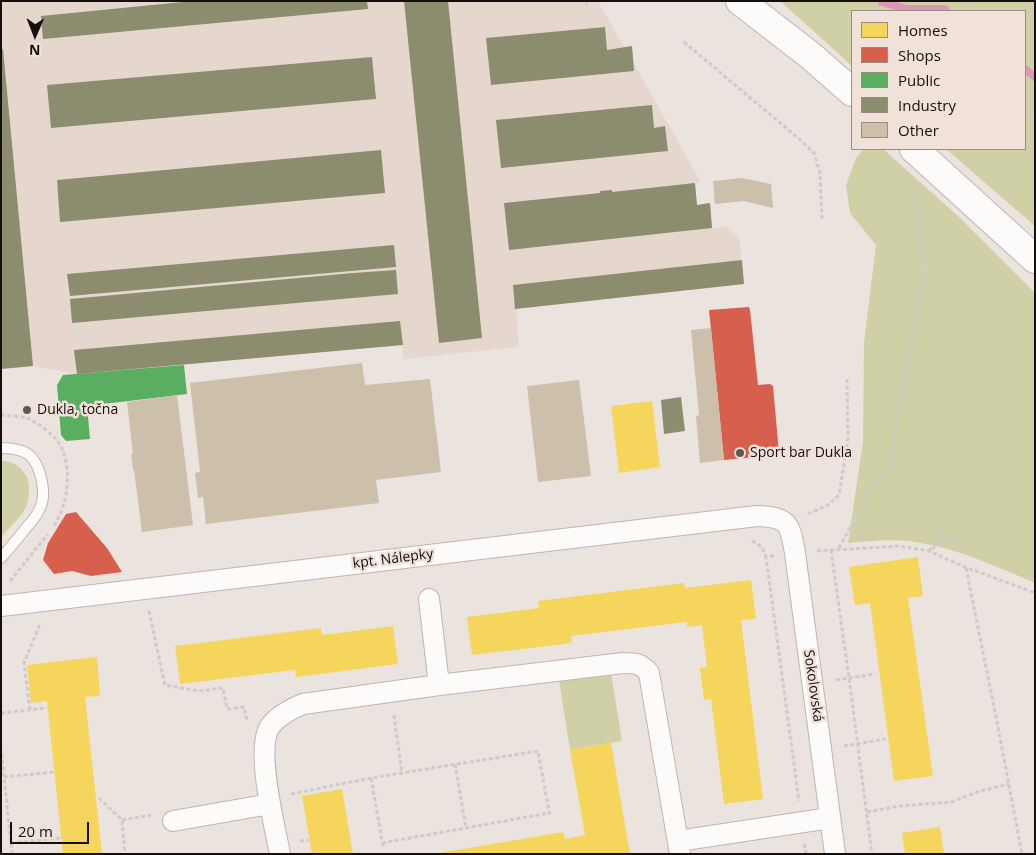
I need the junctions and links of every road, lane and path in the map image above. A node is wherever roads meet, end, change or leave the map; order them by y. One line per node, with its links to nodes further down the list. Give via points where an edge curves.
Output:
1 (586, 1): 3 (path)
2 (740, 1): 5 (main road)
3 (587, 8)
4 (684, 42): 8 (path, via 814,153 820,172)
5 (851, 91)
6 (915, 150): 9 (main road)
7 (908, 178): 15 (path, via 918,212 924,270 890,463 870,490)
8 (822, 220)
9 (1035, 259)
10 (847, 379): 12 (path, via 848,439 839,495 828,504)
11 (1, 448): 19 (lane, via 26,453 33,459 40,475 42,497 41,507 35,516)
12 (786, 522): 18 (street, Sokolovská); 23 (street, kpt. Nálepky, via 757,516)
13 (941, 522): 17 (path, via 944,527)
14 (957, 538): 17 (path, via 948,537)
15 (838, 549): 16 (path); 17 (path, via 899,546)
16 (831, 550): 18 (path); 27 (path)
17 (929, 550): 20 (path)
18 (795, 553): 28 (street, Sokolovská); 51 (path, via 766,557)
19 (1, 558)
20 (966, 567): 21 (path); 44 (path)
21 (1035, 593)
22 (429, 599): 29 (street)
23 (1, 606)
24 (148, 608): 34 (path, via 165,685 199,691 223,688 227,709 244,707)
25 (42, 621): 31 (path, via 24,663)
26 (875, 674): 27 (path)
27 (849, 678): 28 (path); 36 (path)
28 (812, 683): 38 (street, Sokolovská)
29 (439, 685): 46 (street, via 303,704 288,710 270,725 266,734 265,774); 55 (street, via 623,663 644,666 649,673)
30 (47, 708): 31 (path)
31 (30, 710): 32 (path)
32 (1, 713)
33 (394, 715): 41 (path)
34 (248, 727)
35 (885, 739): 36 (path)
36 (857, 743): 38 (path); 47 (path)
37 (1, 747): 42 (path)
38 (821, 750): 49 (street, Sokolovská)
39 (455, 764): 41 (path); 52 (path); 52 (path, via 538,751 549,815)
40 (54, 772): 42 (path)
41 (402, 774): 43 (path)
42 (4, 777): 54 (path)
43 (372, 778): 46 (path); 52 (path, via 382,844)
44 (1009, 784): 47 (path, via 951,802); 62 (path)
45 (99, 798): 50 (path)
46 (270, 801): 48 (street); 58 (street)
47 (867, 812): 61 (path)
48 (164, 818): 50 (path)
49 (830, 818): 51 (street); 60 (street, Sokolovská)
50 (122, 820): 57 (path)
51 (801, 822): 55 (street); 59 (path)
52 (466, 828)
53 (61, 838): 54 (path)
54 (11, 843): 56 (path)
55 (679, 847)
56 (12, 854)
57 (125, 854)
58 (280, 854)
59 (806, 854)
60 (835, 854)
61 (872, 854)
62 (1022, 854)

